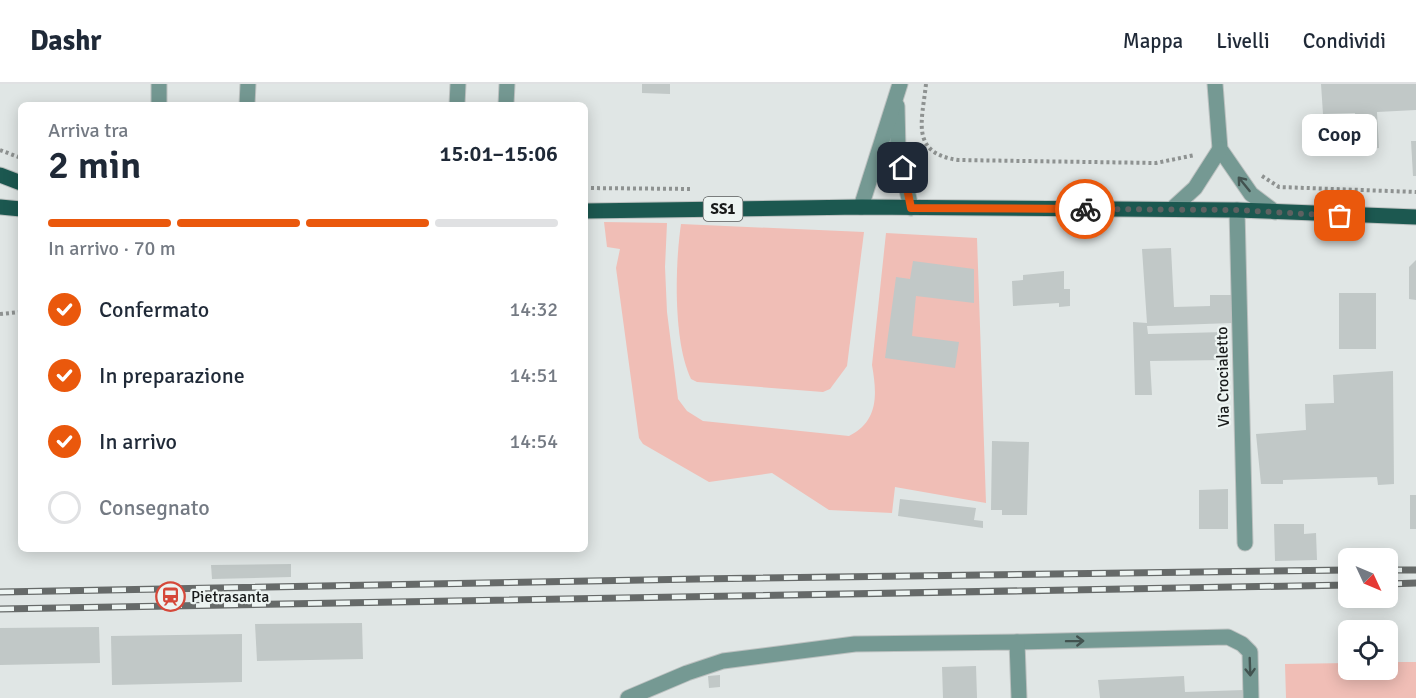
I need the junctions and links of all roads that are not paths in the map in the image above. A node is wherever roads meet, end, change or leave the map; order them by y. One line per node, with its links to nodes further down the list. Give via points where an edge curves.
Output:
1 (159, 84): 8 (street)
2 (248, 84): 9 (street)
3 (458, 84): 10 (street)
4 (507, 84): 11 (street)
5 (900, 84): 7 (street)
6 (1215, 84): 12 (street)
7 (897, 100): 16 (street); 17 (street, via 898,150)
8 (159, 102)
9 (247, 102)
10 (457, 102)
11 (506, 102)
12 (1220, 149): 19 (street, via 1195,188); 22 (street, one-way to 12, via 1251,194)
13 (0, 175): 14 (main road)
14 (18, 182)
15 (0, 207): 18 (main road)
16 (861, 207): 17 (main road, SS1); 21 (main road, SS1)
17 (911, 208): 19 (main road, SS1)
18 (18, 209)
19 (1172, 209): 20 (main road, SS1)
20 (1237, 210): 22 (main road, SS1); 24 (street, Via Crocialetto)
21 (588, 211)
22 (1275, 212): 23 (main road, SS1)
23 (1416, 217)
24 (1245, 543)
25 (1017, 642): 26 (street, via 855,644 723,662); 27 (street); 28 (street, one-way to 28, via 1228,637 1250,652)
26 (628, 698)
27 (1019, 698)
28 (1251, 698)

